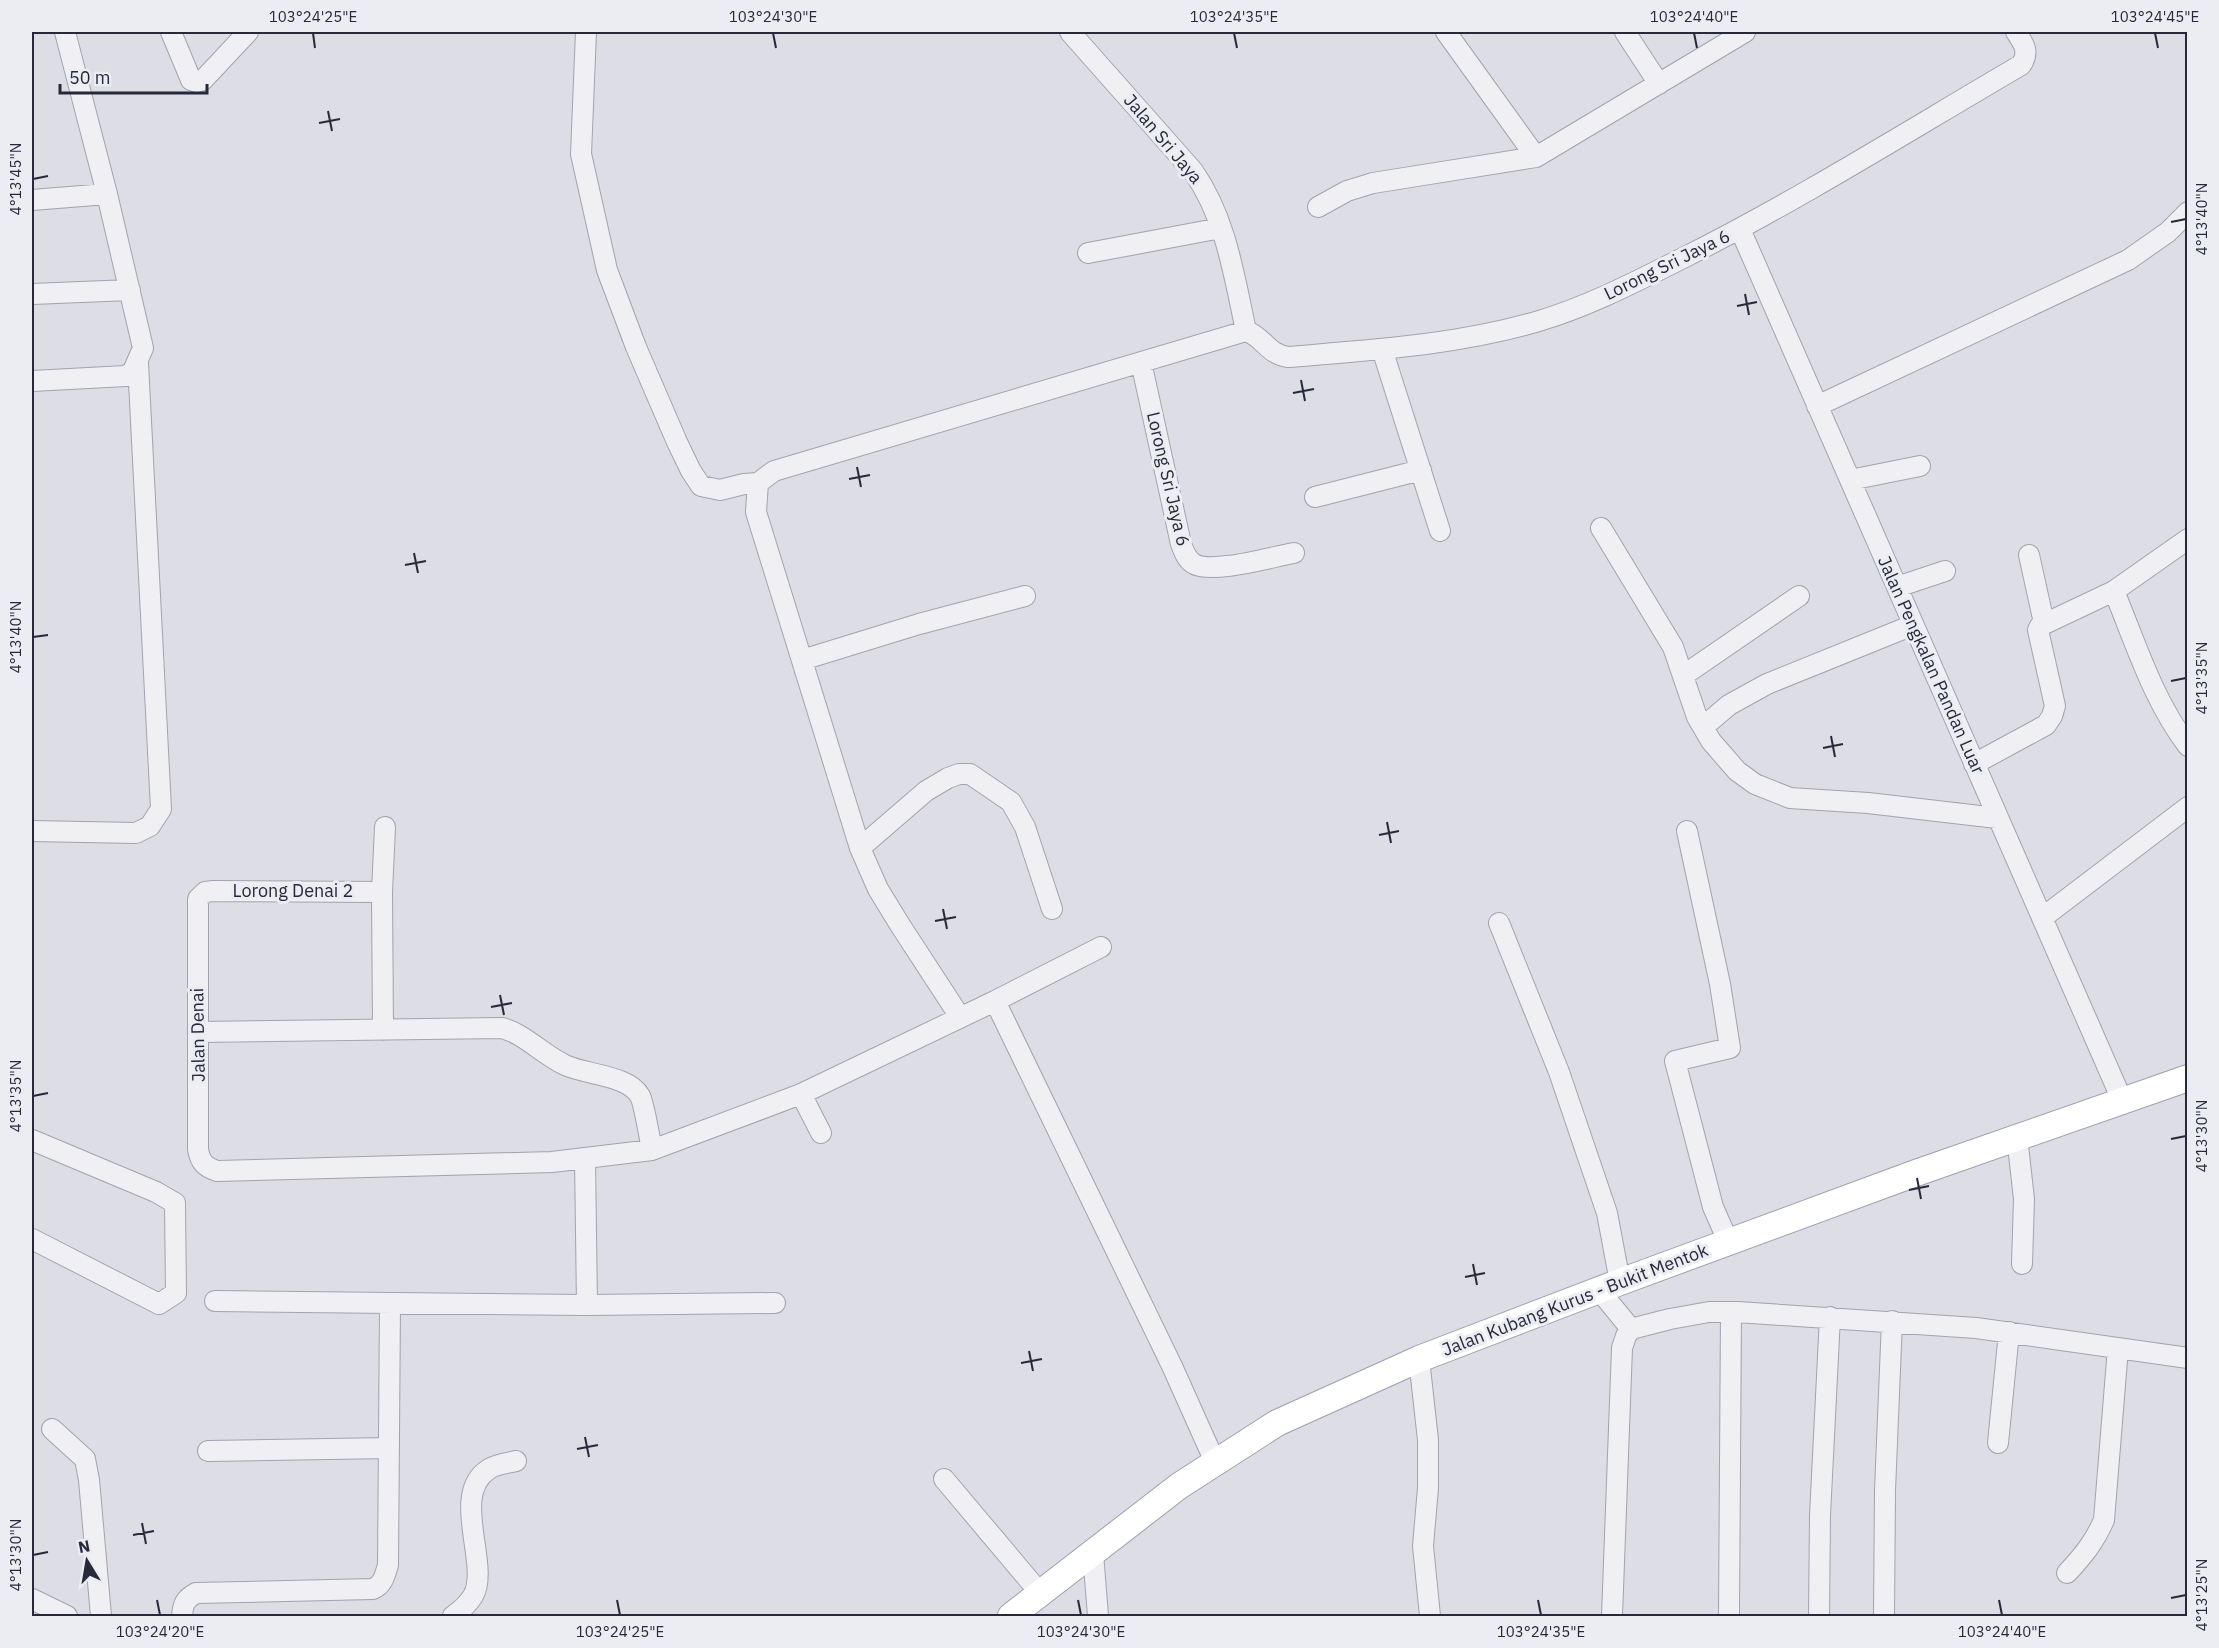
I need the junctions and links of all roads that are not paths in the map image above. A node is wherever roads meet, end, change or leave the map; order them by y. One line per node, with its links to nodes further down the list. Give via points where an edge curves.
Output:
1 (65, 32): 12 (street)
2 (171, 32): 3 (street, via 191,80 197,82)
3 (248, 32)
4 (586, 32): 30 (street, via 581,154 607,270 636,347 700,486 720,490)
5 (1070, 32): 16 (street, Jalan Sri Jaya, via 1192,171 1205,189)
6 (1446, 32): 11 (street)
7 (1625, 32): 10 (street)
8 (1745, 32): 10 (street)
9 (2016, 32): 17 (street, Lorong Sri Jaya 6, via 2026,50 2021,65)
10 (1659, 84): 11 (street)
11 (1536, 157): 14 (street, via 1372,183)
12 (107, 194): 13 (street); 19 (street)
13 (32, 200)
14 (1318, 207)
15 (2187, 212): 26 (street, via 2168,232 2128,260)
16 (1221, 228): 18 (street); 21 (street, Jalan Sri Jaya)
17 (1740, 229): 22 (street, Lorong Sri Jaya 6, via 1626,286 1539,321 1478,336); 26 (street, Jalan Pengkalan Pandan Luar)
18 (1088, 253)
19 (130, 290): 20 (street); 24 (street, via 142,348)
20 (32, 294)
21 (1246, 331): 22 (street, Lorong Sri Jaya 6, via 1278,355 1288,357); 23 (street)
22 (1382, 349): 28 (street)
23 (1141, 362): 30 (street, via 774,471); 35 (street, Lorong Sri Jaya 6, via 1185,555 1193,563 1216,568)
24 (138, 363): 25 (street, via 126,376); 52 (street, via 161,809 150,826 136,833)
25 (32, 381)
26 (1817, 406): 29 (street, Jalan Pengkalan Pandan Luar)
27 (1920, 466): 29 (street)
28 (1421, 470): 31 (street); 33 (street)
29 (1850, 480): 38 (street, Jalan Pengkalan Pandan Luar)
30 (751, 483): 44 (street, via 756,512)
31 (1315, 497)
32 (1601, 528): 45 (street, via 1673,647)
33 (1440, 531)
34 (2187, 539): 39 (street)
35 (1294, 553)
36 (2029, 555): 42 (street)
37 (1946, 572): 38 (street)
38 (1897, 587): 43 (street, Jalan Pengkalan Pandan Luar)
39 (2114, 591): 42 (street); 47 (street, via 2158,700)
40 (1025, 596): 44 (street)
41 (1799, 596): 45 (street)
42 (2044, 623): 48 (street, via 2038,630 2055,706 2052,716 2046,725)
43 (1913, 625): 46 (street, via 1767,684 1729,705); 48 (street, Jalan Pengkalan Pandan Luar)
44 (802, 660): 54 (street)
45 (1684, 675): 46 (street)
46 (1703, 727): 50 (street, via 1737,771 1781,795)
47 (2187, 746)
48 (1974, 764): 50 (street, Jalan Pengkalan Pandan Luar)
49 (2187, 807): 58 (street)
50 (1997, 818): 58 (street, Jalan Pengkalan Pandan Luar)
51 (385, 827): 56 (street)
52 (32, 831)
53 (1687, 831): 74 (street, via 1730,1048 1675,1061 1713,1207)
54 (860, 848): 57 (street, via 926,791 948,778 970,774 1011,802 1025,827); 62 (street, via 878,889)
55 (205, 892): 56 (street, Lorong Denai 2); 64 (street, Jalan Denai, via 197,904)
56 (382, 892): 63 (street)
57 (1052, 909)
58 (2042, 918): 67 (street, Jalan Pengkalan Pandan Luar)
59 (1499, 922): 76 (street, via 1559,1072 1607,1213)
60 (1101, 947): 61 (street)
61 (995, 1001): 62 (street); 94 (street, via 1172,1366)
62 (960, 1017): 66 (street)
63 (383, 1030): 64 (street); 71 (street, via 513,1031 565,1065 615,1077 640,1096)
64 (198, 1032): 72 (street, Jalan Denai, via 198,1149 206,1167 217,1171 435,1167)
65 (2187, 1078): 67 (main road, Jalan Kubang Kurus - Bukit Mentok)
66 (801, 1094): 68 (street); 71 (street)
67 (2122, 1100): 69 (main road, Jalan Kubang Kurus - Bukit Mentok)
68 (821, 1133)
69 (2017, 1137): 74 (main road, Jalan Kubang Kurus - Bukit Mentok); 75 (street, via 2024,1199)
70 (32, 1140): 73 (street, via 175,1203 176,1293 159,1304)
71 (652, 1150): 72 (street)
72 (585, 1158): 80 (street)
73 (32, 1239)
74 (1728, 1241): 76 (main road, Jalan Kubang Kurus - Bukit Mentok)
75 (2022, 1264)
76 (1610, 1286): 84 (street); 88 (main road, Jalan Kubang Kurus - Bukit Mentok)
77 (215, 1301): 79 (street)
78 (775, 1303): 80 (street)
79 (390, 1304): 80 (street); 91 (street)
80 (586, 1305)
81 (1731, 1312): 82 (street); 84 (street, via 1708,1312); 108 (street)
82 (1830, 1317): 83 (street); 109 (street, via 1820,1503)
83 (1892, 1321): 85 (street); 110 (street, via 1885,1466)
84 (1631, 1329): 107 (street, via 1622,1347)
85 (2009, 1332): 86 (street); 90 (street)
86 (2118, 1348): 87 (street); 97 (street, via 2104,1520 2086,1553)
87 (2187, 1358)
88 (1419, 1359): 94 (main road, Jalan Kubang Kurus - Bukit Mentok, via 1277,1423); 106 (street, via 1428,1440 1423,1546)
89 (52, 1429): 101 (street, via 85,1459)
90 (1998, 1443)
91 (389, 1448): 92 (street); 102 (street, via 388,1565 379,1587 196,1593 187,1599)
92 (208, 1451)
93 (516, 1461): 103 (street, via 490,1468 478,1479 471,1516 477,1578 473,1596)
94 (1211, 1465): 96 (main road, Jalan Kubang Kurus - Bukit Mentok)
95 (944, 1479): 98 (street)
96 (1093, 1553): 98 (main road, Jalan Kubang Kurus - Bukit Mentok); 105 (street)
97 (2067, 1573)
98 (1040, 1593): 104 (main road, Jalan Kubang Kurus - Bukit Mentok)
99 (32, 1599): 100 (street)
100 (67, 1617)
101 (102, 1617)
102 (182, 1617)
103 (453, 1617)
104 (1011, 1617)
105 (1098, 1617)
106 (1430, 1617)
107 (1612, 1617)
108 (1729, 1617)
109 (1819, 1617)
110 (1884, 1617)

